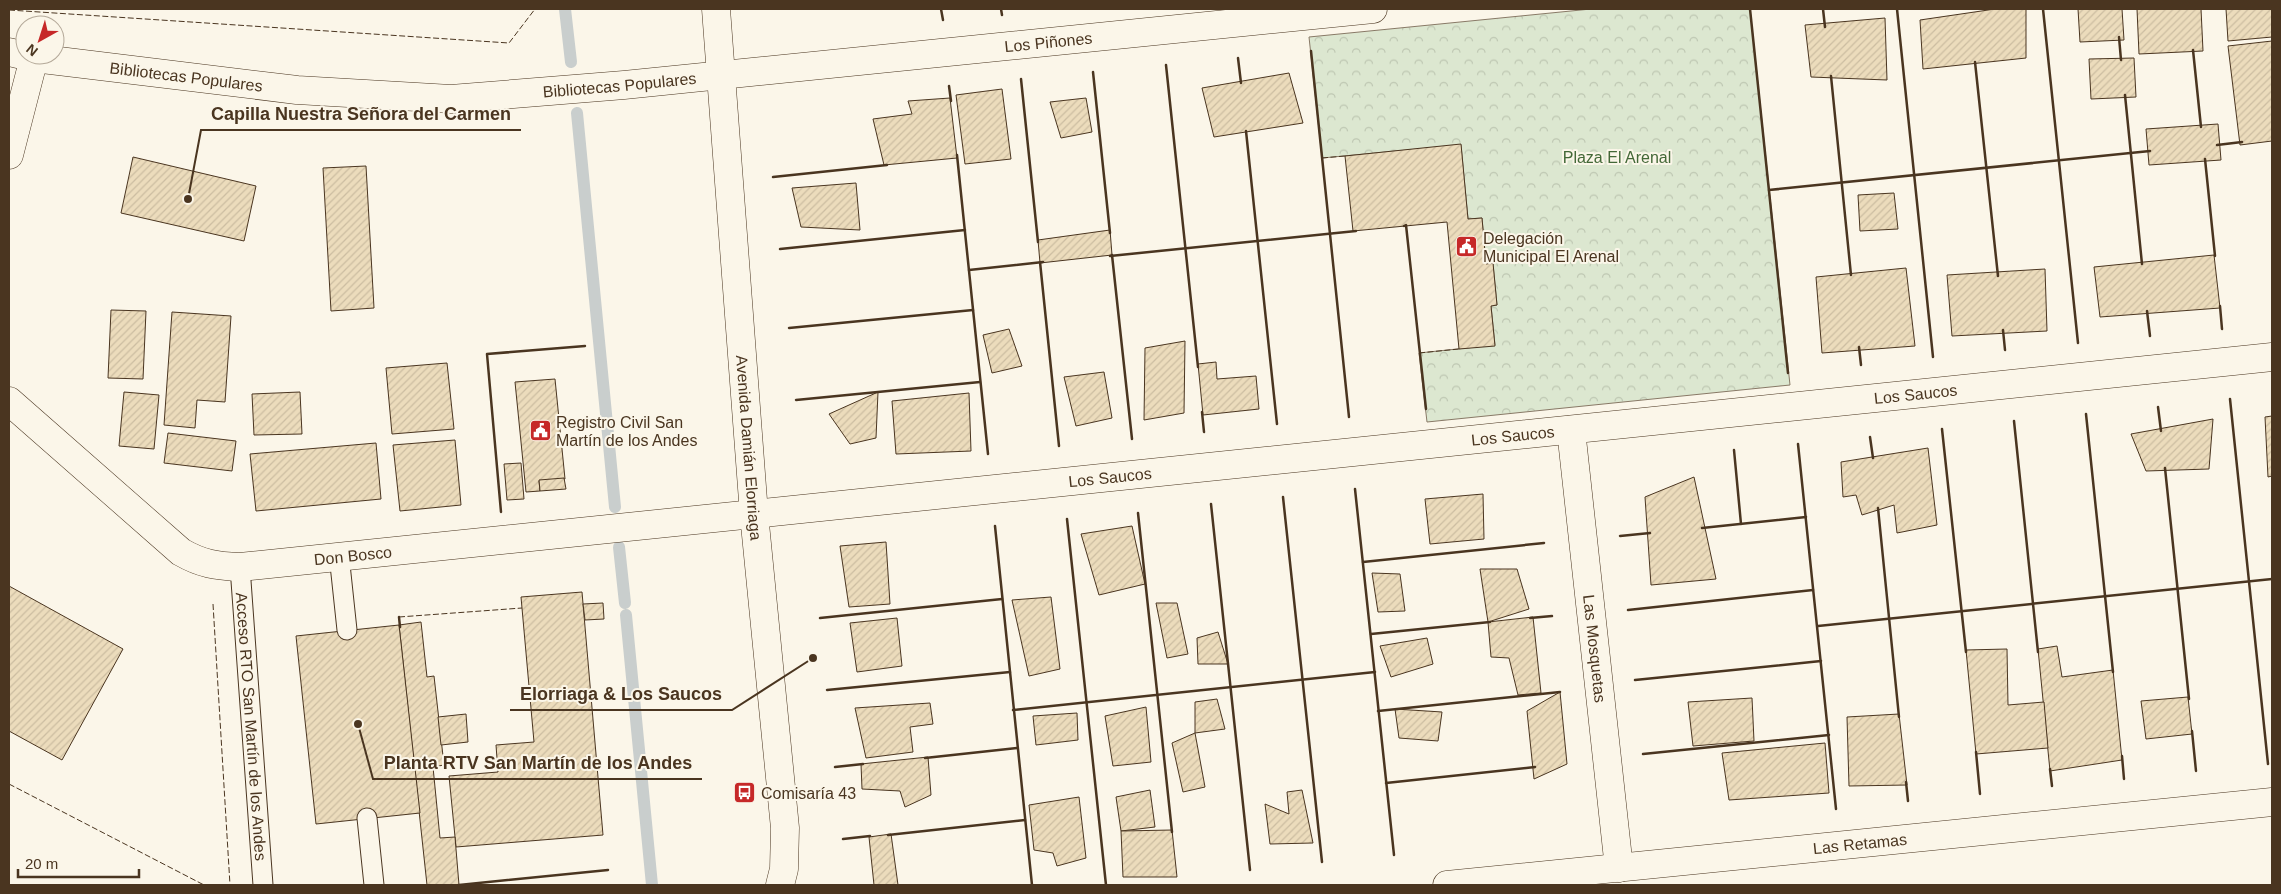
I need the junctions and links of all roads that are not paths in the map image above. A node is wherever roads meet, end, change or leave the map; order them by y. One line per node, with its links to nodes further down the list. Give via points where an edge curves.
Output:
1 (716, 9): 5 (street, Avenida Damián Elorriaga)
2 (1373, 9): 5 (street, Los Piñones)
3 (65, 61): 5 (street, Bibliotecas Populares, via 297,90 451,99)
4 (20, 65): 6 (street)
5 (722, 74): 10 (street, Avenida Damián Elorriaga)
6 (9, 155)
7 (2272, 357): 9 (street, Los Saucos)
8 (9, 401): 12 (street, Don Bosco, via 181,552 198,562)
9 (1571, 430): 10 (street, Los Saucos); 16 (street, Las Mosquetas)
10 (754, 514): 11 (street, Don Bosco); 19 (street, Avenida Damián Elorriaga, via 785,828 784,869)
11 (340, 555): 12 (street, Don Bosco); 13 (lane)
12 (240, 567): 17 (lane, Acceso RTO San Martín de los Andes)
13 (347, 630)
14 (2272, 802): 16 (street, Las Retamas)
15 (367, 818): 18 (lane)
16 (1619, 868): 20 (street, Las Retamas)
17 (263, 885)
18 (374, 885)
19 (780, 885)
20 (1447, 885)

